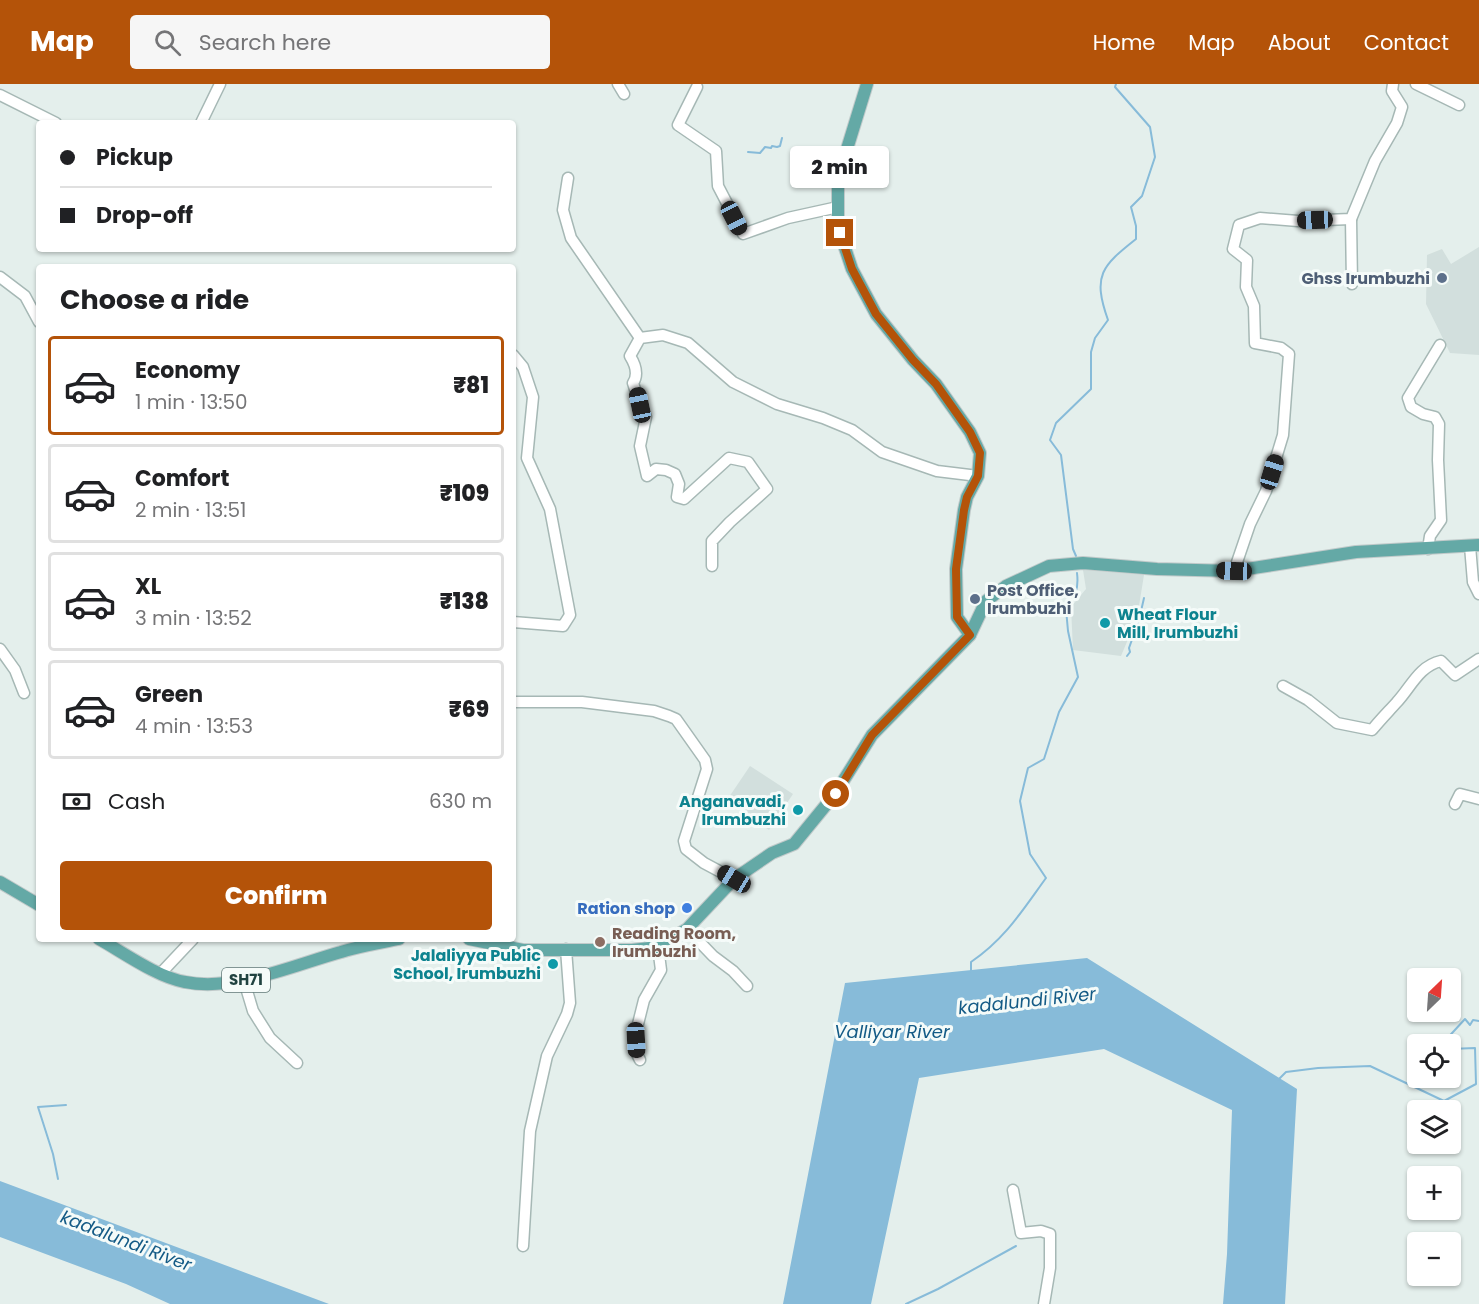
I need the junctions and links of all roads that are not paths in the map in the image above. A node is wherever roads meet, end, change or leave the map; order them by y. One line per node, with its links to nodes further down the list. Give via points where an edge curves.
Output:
1 (220, 84): 9 (street)
2 (867, 84): 11 (main road, via 843,162)
3 (1393, 84): 12 (street, via 1392,91 1402,107)
4 (1416, 84): 7 (street)
5 (697, 87): 11 (street, via 678,125 716,151 718,186 743,234 788,218)
6 (0, 95): 8 (street)
7 (1459, 105)
8 (50, 120)
9 (202, 120)
10 (568, 178): 16 (street, via 564,210 571,238)
11 (838, 207): 19 (main road, via 840,233 852,269 876,314 936,384 970,432 980,453)
12 (1351, 219): 14 (street); 23 (street, via 1260,218 1239,225 1233,249 1247,260 1246,287 1254,306 1255,343 1281,348 1289,354 1289,366 1283,435)
13 (0, 277): 15 (street, via 25,296)
14 (1352, 284)
15 (36, 316)
16 (640, 338): 19 (street, via 663,335 688,343 734,382 777,404 852,430 882,452 937,471); 22 (street, via 630,356 637,378 633,383 646,417 640,446 647,476 656,469 675,474 679,484 677,497 684,499 729,458 748,462 766,489 712,541)
17 (1440, 345): 21 (street, via 1408,398 1411,407 1435,417 1439,424 1441,520 1430,536)
18 (516, 358): 25 (street, via 524,367 533,397 527,458 550,510 570,615 562,626)
19 (978, 476): 26 (main road, via 967,497 956,569 957,617)
20 (1474, 546): 21 (main road); 24 (street, via 1473,582)
21 (1428, 549): 23 (main road, via 1336,554)
22 (712, 566)
23 (1234, 571): 26 (main road, via 1083,563 1048,566 1006,586 986,601)
24 (1479, 594)
25 (516, 622)
26 (970, 635): 34 (main road, via 872,735 836,794 794,844 772,853)
27 (0, 649): 30 (street, via 15,670)
28 (1479, 659): 29 (street, via 1455,675 1441,662 1432,663 1372,730 1337,723)
29 (1283, 686)
30 (24, 693)
31 (516, 702): 34 (street, via 582,702 654,711 676,720 705,760 707,769 684,841 686,849)
32 (1479, 799): 33 (street, via 1460,794)
33 (1455, 804)
34 (734, 879): 37 (main road)
35 (0, 882): 36 (main road)
36 (36, 903)
37 (687, 929): 42 (main road); 46 (street)
38 (104, 942): 44 (main road, SH71)
39 (190, 942): 44 (street)
40 (385, 942): 45 (main road, SH71)
41 (484, 942): 43 (main road, via 523,950)
42 (658, 947): 43 (main road); 47 (street, via 662,970 644,1000 637,1028 636,1052)
43 (566, 949): 50 (street, via 570,1003 547,1056 530,1131)
44 (161, 973): 45 (main road, SH71, via 205,985)
45 (244, 981): 48 (street, via 253,1011 270,1038)
46 (747, 986)
47 (640, 1060)
48 (297, 1063)
49 (1013, 1190): 51 (street, via 1021,1233 1050,1234)
50 (523, 1246)
51 (1044, 1304)

